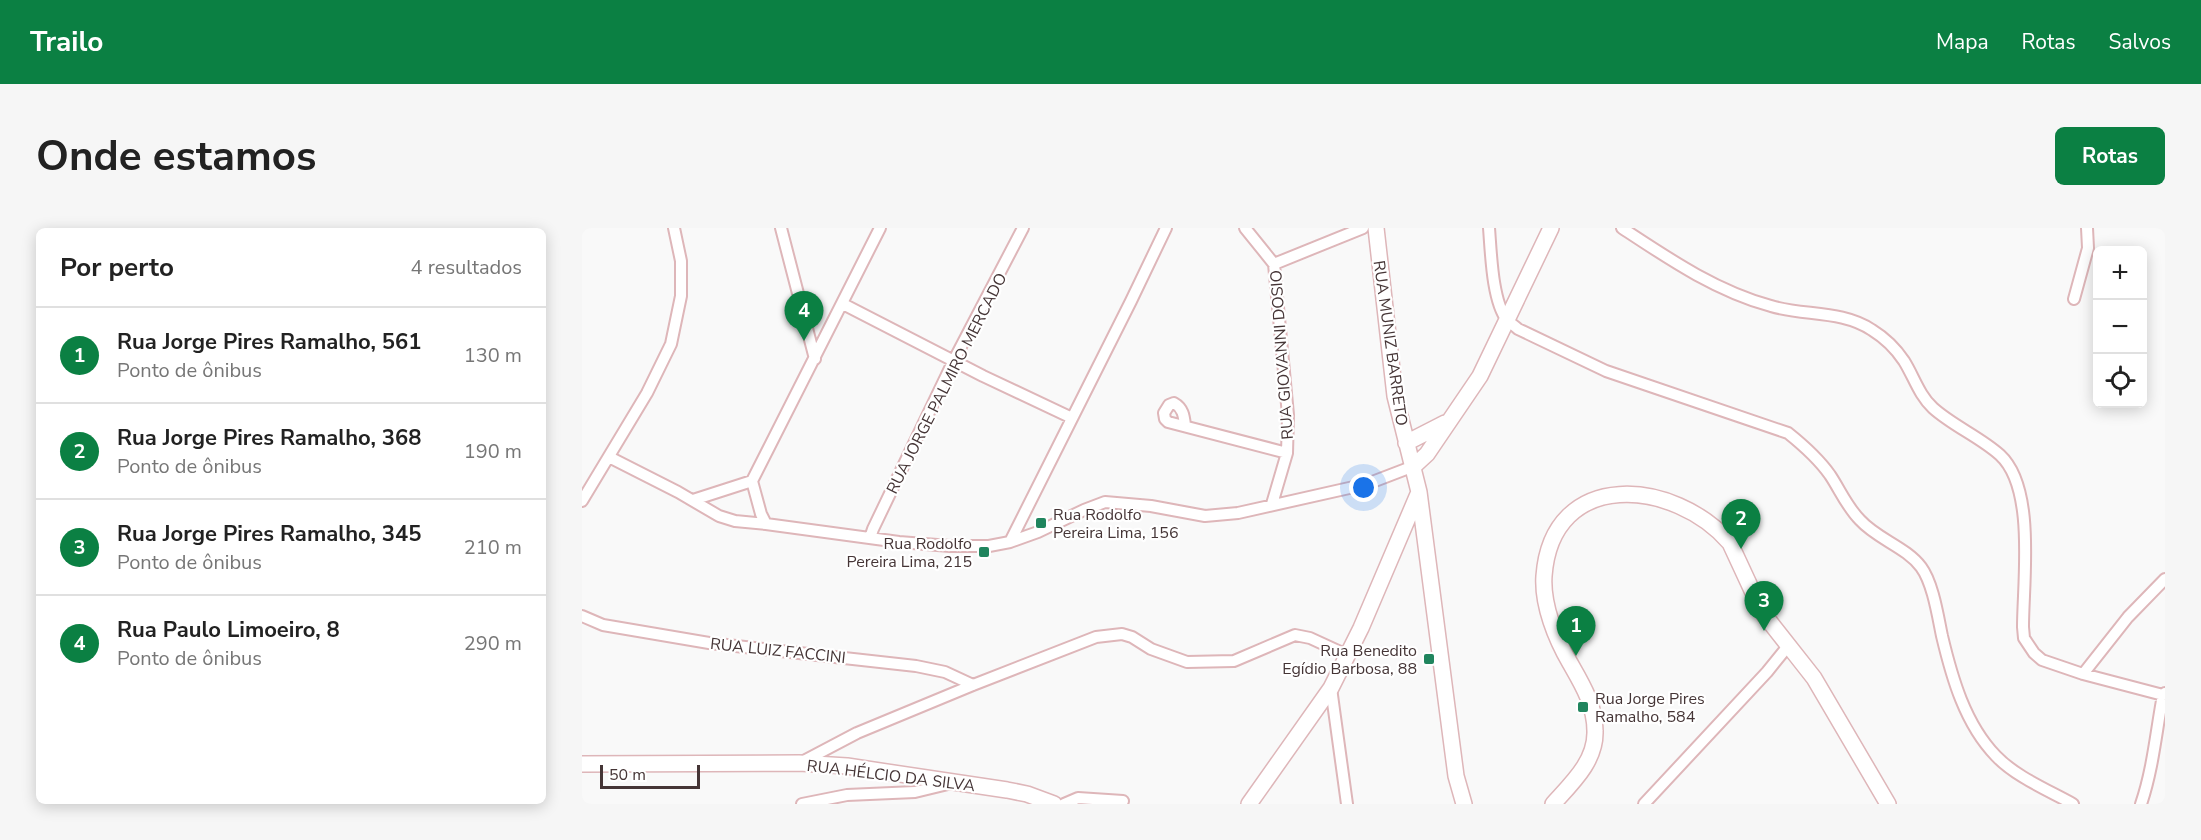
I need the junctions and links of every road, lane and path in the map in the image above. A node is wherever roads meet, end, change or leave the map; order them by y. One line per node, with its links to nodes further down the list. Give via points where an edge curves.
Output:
1 (674, 228): 24 (street, via 681,261 681,296 671,344)
2 (781, 228): 17 (street)
3 (880, 228): 15 (street)
4 (1023, 228): 18 (street, RUA JORGE PALMIRO MERCADO)
5 (1166, 228): 19 (street)
6 (1245, 228): 13 (street)
7 (1363, 228): 13 (street, RUA GIOVANNI DOSIO)
8 (1376, 228): 22 (street, RUA MUNIZ BARRETO, via 1395,396)
9 (1489, 228): 16 (street, via 1494,284)
10 (1551, 228): 16 (street)
11 (1622, 228): 38 (street, via 1699,277 1742,297 1773,307 1860,322 1888,342 1931,406 2001,456 2014,473 2026,543 2025,639 2042,660)
12 (2087, 228): 14 (street, via 2088,248)
13 (1274, 264): 23 (street, RUA GIOVANNI DOSIO, via 1288,415)
14 (2074, 299)
15 (843, 304): 17 (street); 18 (street)
16 (1507, 320): 20 (street, via 1480,376); 55 (street, via 1606,371 1788,433 1810,451 1860,520 1922,567 1962,702 1996,756)
17 (815, 359): 26 (street)
18 (954, 360): 19 (street); 32 (street, RUA JORGE PALMIRO MERCADO)
19 (1072, 418): 33 (street)
20 (1448, 421): 22 (street); 25 (street, via 1427,454)
21 (1185, 425): 23 (street)
22 (1406, 443): 25 (street, RUA MUNIZ BARRETO)
23 (1287, 453): 30 (street, RUA GIOVANNI DOSIO)
24 (609, 457): 28 (street); 29 (street)
25 (1414, 466): 27 (street, RUA MUNIZ BARRETO); 30 (street, via 1359,486)
26 (752, 481): 28 (street); 31 (street)
27 (1419, 492): 37 (street); 51 (street, RUA MUNIZ BARRETO, via 1456,776)
28 (693, 500): 31 (street, via 719,516)
29 (582, 501)
30 (1272, 504): 33 (street, via 1205,516 1105,502)
31 (766, 524): 32 (street)
32 (870, 538): 33 (street, via 950,546)
33 (1010, 542)
34 (2165, 579): 38 (street, via 2128,617)
35 (582, 616): 39 (street, RUA LUIZ FACCINI, via 603,625 709,643 916,666 945,672)
36 (1788, 646): 52 (street, via 1762,612 1730,543 1700,518 1678,506 1642,496 1606,495 1581,505 1550,547 1544,575 1557,636 1583,683 1595,731 1592,752); 53 (street); 54 (street, via 1830,703)
37 (1347, 655): 39 (street, via 1295,635 1234,661 1187,662 1132,637 1109,634 1072,644); 40 (street)
38 (2083, 674): 41 (street)
39 (973, 685): 42 (street, via 857,733)
40 (1331, 688): 49 (street); 50 (street)
41 (2164, 694): 56 (street, via 2150,777)
42 (799, 763): 43 (street, RUA HÉLCIO DA SILVA); 44 (street, RUA HÉLCIO DA SILVA, via 847,766)
43 (582, 764)
44 (952, 783): 46 (street, via 915,792 847,795); 47 (street, RUA HÉLCIO DA SILVA, via 1017,792)
45 (1123, 801): 48 (street, via 1078,798)
46 (802, 804)
47 (1054, 804)
48 (1064, 804)
49 (1249, 804)
50 (1347, 804)
51 (1464, 804)
52 (1553, 804)
53 (1644, 804)
54 (1888, 804)
55 (2073, 804)
56 (2141, 804)

